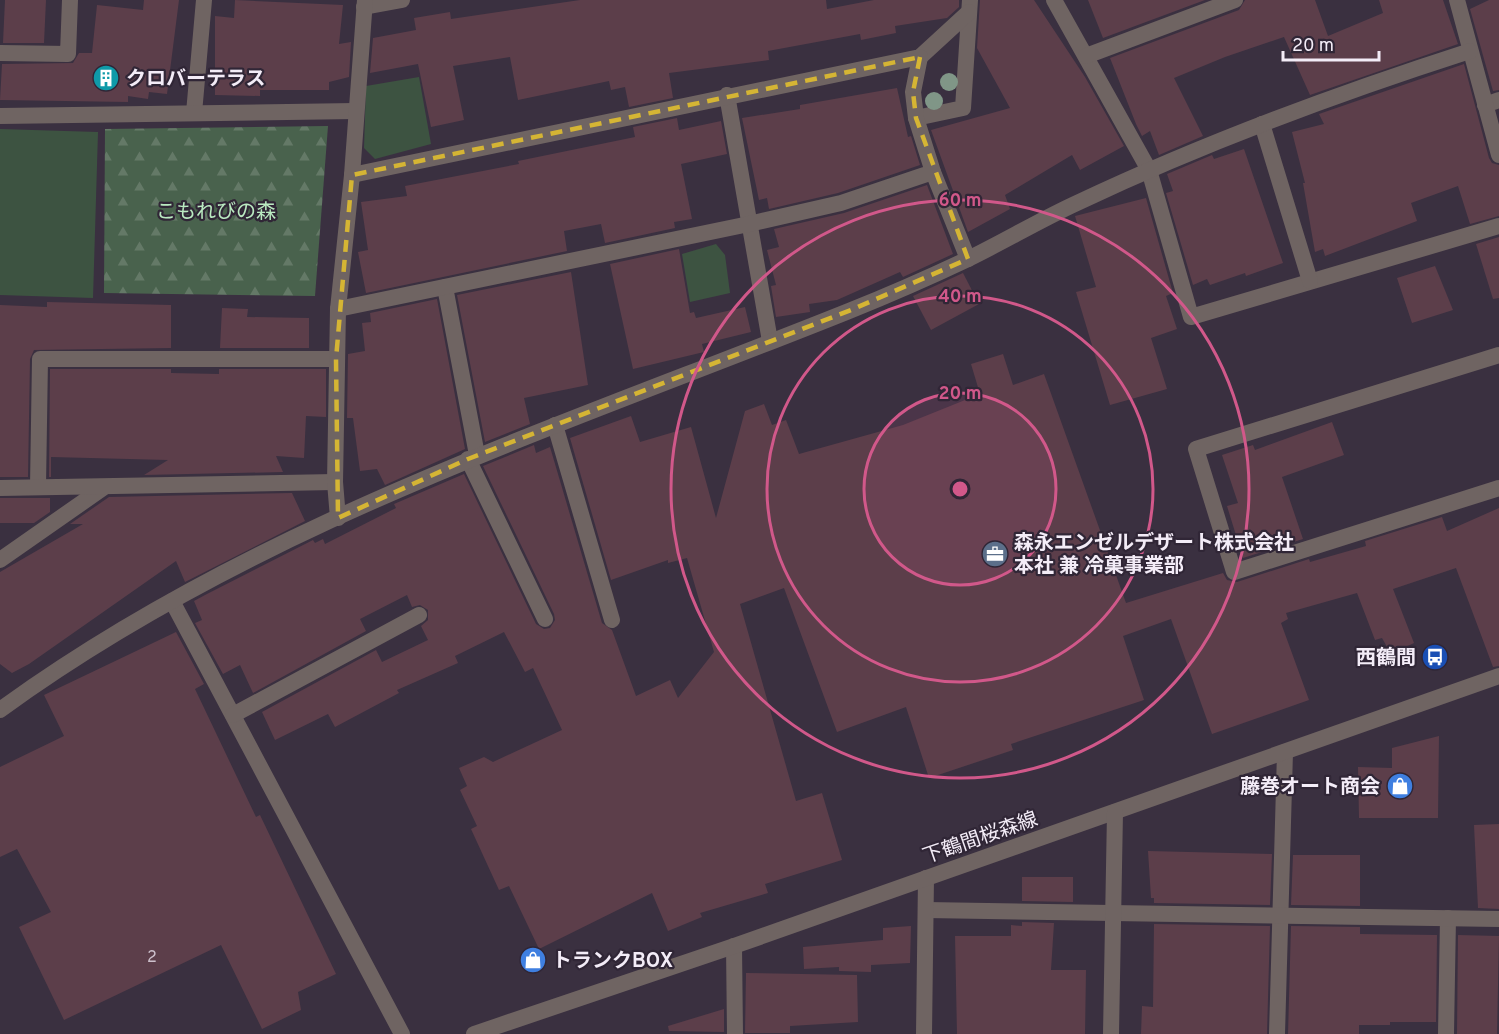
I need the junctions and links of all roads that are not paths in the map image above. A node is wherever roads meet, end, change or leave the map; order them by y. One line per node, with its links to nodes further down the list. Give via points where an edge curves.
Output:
1 (70, 0): 10 (street, via 68,54)
2 (204, 0): 16 (street)
3 (402, 0): 7 (street)
4 (1054, 0): 11 (street)
5 (1235, 0): 11 (street)
6 (1457, 0): 9 (street)
7 (364, 3): 15 (street)
8 (969, 6): 12 (street); 18 (street, via 963,108)
9 (1470, 51): 14 (street); 19 (street)
10 (0, 53)
11 (1086, 56): 21 (street)
12 (920, 57): 13 (street); 18 (street, via 913,92)
13 (726, 95): 23 (street); 24 (street)
14 (1492, 102): 20 (street)
15 (355, 111): 16 (street); 23 (street)
16 (194, 113): 17 (street)
17 (0, 116)
18 (916, 118): 22 (street)
19 (1262, 124): 21 (street); 27 (street)
20 (1499, 156)
21 (1149, 170): 26 (street); 27 (street, via 1191,317)
22 (933, 171): 24 (street, via 841,203); 26 (street)
23 (352, 175): 29 (street)
24 (749, 224): 28 (street); 30 (street)
25 (1499, 226): 27 (street)
26 (968, 259): 30 (street)
27 (1310, 281)
28 (445, 287): 29 (street); 34 (street)
29 (338, 309): 32 (street)
30 (770, 341): 33 (street)
31 (1499, 355): 39 (street, via 1196,449 1234,572)
32 (336, 359): 35 (street); 36 (street, via 40,359)
33 (555, 425): 34 (street); 45 (street)
34 (473, 457): 40 (street); 44 (street)
35 (335, 482): 38 (street); 40 (street)
36 (38, 486): 37 (street); 38 (street)
37 (0, 488)
38 (103, 488): 41 (street)
39 (1499, 488)
40 (338, 518): 42 (street)
41 (0, 560)
42 (172, 601): 47 (street, via 81,654); 48 (street)
43 (419, 615): 48 (street)
44 (545, 619)
45 (612, 620)
46 (1499, 676): 49 (street, 下鶴間桜森線)
47 (0, 710)
48 (233, 715): 58 (street)
49 (1285, 752): 50 (street, 下鶴間桜森線); 54 (street)
50 (1115, 812): 51 (street, 下鶴間桜森線); 53 (street)
51 (926, 878): 52 (street); 57 (street, 下鶴間桜森線)
52 (926, 910): 53 (street); 61 (street)
53 (1114, 914): 54 (street); 62 (street)
54 (1278, 916): 55 (street); 63 (street)
55 (1448, 918): 56 (street); 64 (street)
56 (1499, 919)
57 (734, 946): 59 (street, 下鶴間桜森線); 60 (street)
58 (402, 1034)
59 (474, 1034)
60 (735, 1034)
61 (924, 1034)
62 (1111, 1034)
63 (1277, 1034)
64 (1446, 1034)

